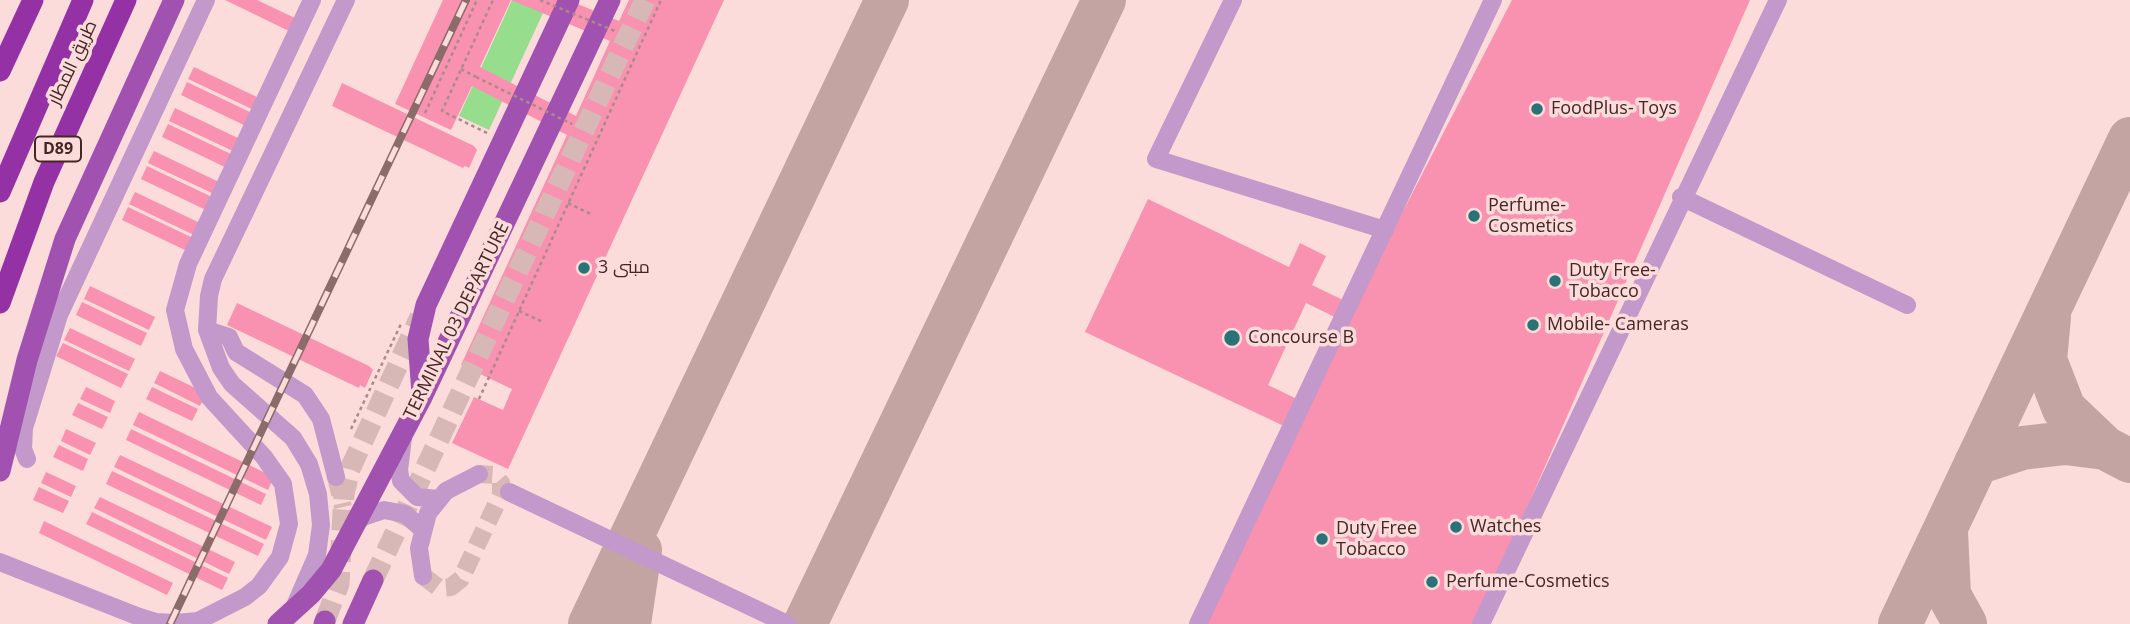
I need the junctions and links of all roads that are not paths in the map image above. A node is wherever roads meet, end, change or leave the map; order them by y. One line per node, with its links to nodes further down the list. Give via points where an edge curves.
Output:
1 (33, 0): 13 (highway)
2 (126, 0): 17 (highway, طريق المطار / D89, via 44,182)
3 (174, 0): 23 (main road, via 65,239 23,372)
4 (206, 0): 22 (lane, via 59,315 24,428)
5 (346, 0): 19 (lane, via 213,279)
6 (569, 0): 20 (main road, via 422,314 418,339)
7 (610, 0): 20 (main road, TERMINAL 03 DEPARTURE)
8 (1233, 0): 16 (lane, via 1156,159 1265,201)
9 (1493, 0): 16 (lane)
10 (1778, 0): 15 (lane)
11 (82, 1): 14 (highway, طريق المطار / D89)
12 (307, 3): 30 (lane, via 188,264 175,310 184,349 209,397 283,484 289,524 280,557 259,586 244,597 198,621 176,623 137,616)
13 (0, 71)
14 (0, 192)
15 (1681, 197): 18 (lane); 37 (lane)
16 (1385, 230): 36 (lane)
17 (0, 303)
18 (1907, 305)
19 (207, 330): 25 (lane, via 229,337 236,352 293,386 314,406); 33 (lane, via 232,384 293,438 309,464 318,494 321,525 317,555)
20 (422, 397): 21 (main road, TERMINAL 03 DEPARTURE)
21 (404, 429): 27 (lane, via 401,481 417,497); 28 (main road, TERMINAL 03 DEPARTURE)
22 (27, 459)
23 (0, 471)
24 (479, 474): 27 (lane, via 456,483)
25 (336, 477)
26 (509, 492): 35 (lane)
27 (438, 499): 29 (lane)
28 (355, 524): 29 (lane, via 384,510 405,514); 33 (main road, TERMINAL 03 DEPARTURE, via 331,570)
29 (422, 529): 31 (lane, via 419,558)
30 (0, 562)
31 (423, 576)
32 (373, 580): 34 (main road)
33 (284, 620)
34 (353, 624)
35 (787, 624)
36 (1198, 624)
37 (1481, 624)

